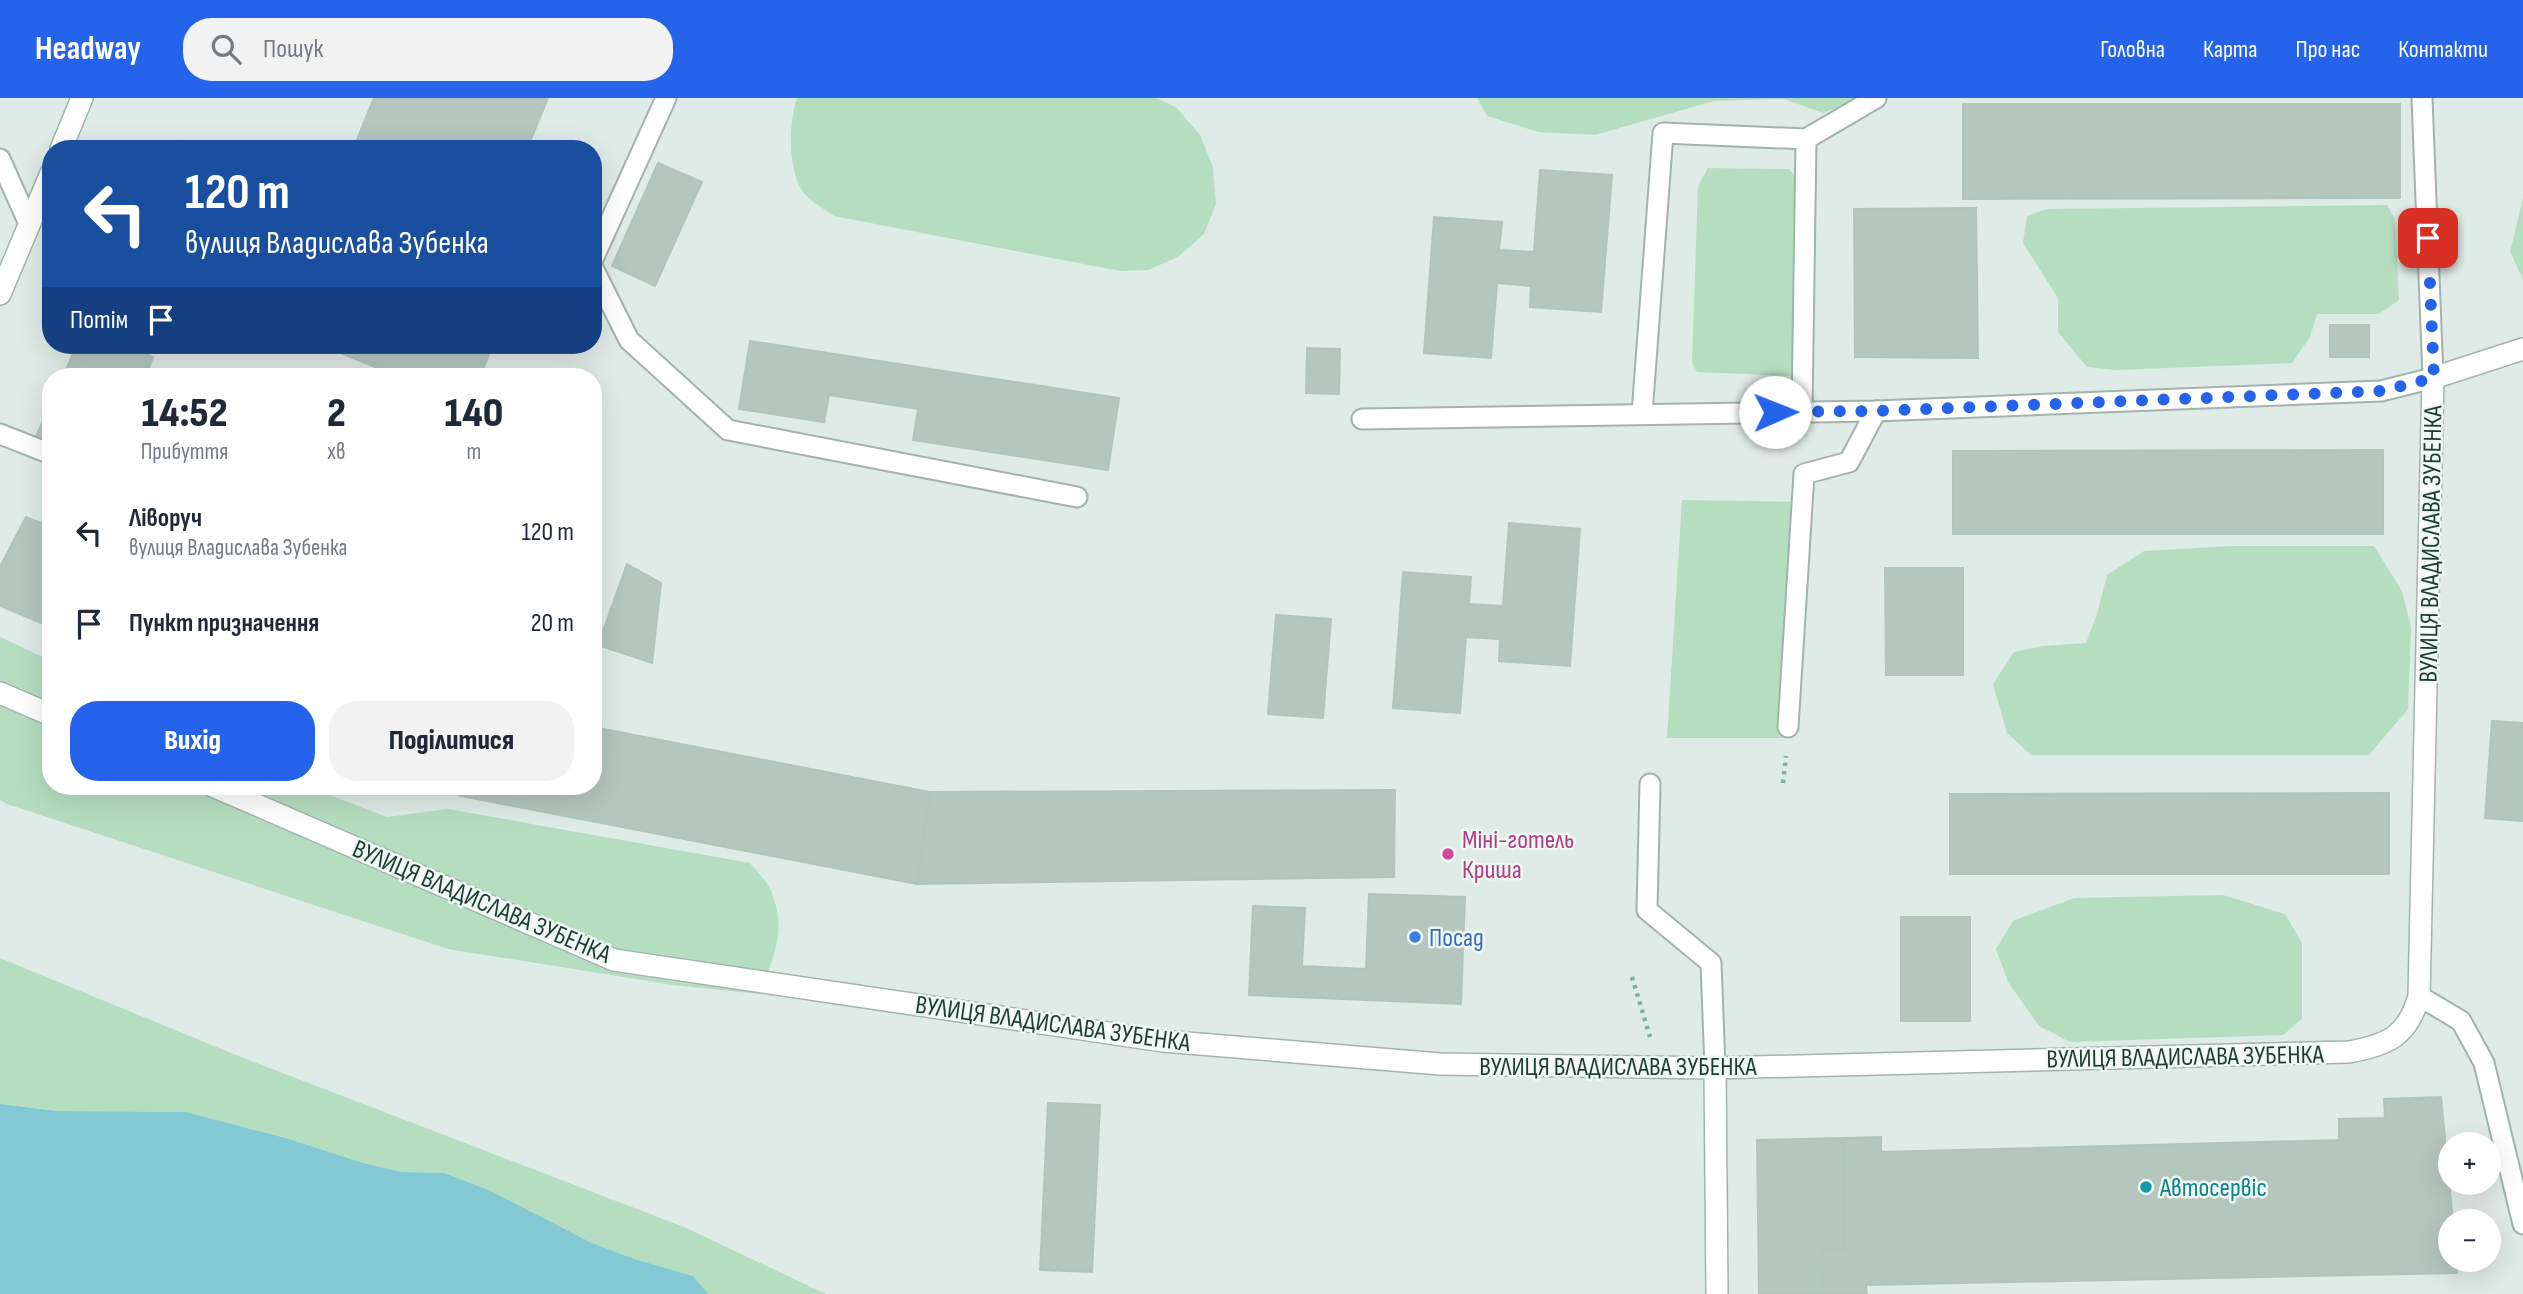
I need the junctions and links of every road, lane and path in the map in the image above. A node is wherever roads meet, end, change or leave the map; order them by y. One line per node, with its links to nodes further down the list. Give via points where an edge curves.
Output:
1 (82, 98): 6 (street)
2 (666, 98): 10 (lane)
3 (1876, 98): 5 (lane)
4 (2422, 98): 14 (lane, ВУЛИЦЯ ВЛАДИСЛАВА ЗУБЕНКА)
5 (1806, 139): 16 (lane); 17 (lane, via 1663,133)
6 (65, 140)
7 (0, 159): 9 (lane)
8 (42, 194): 9 (street)
9 (29, 224): 12 (street)
10 (602, 239)
11 (602, 286): 21 (lane, via 629,340 728,430)
12 (0, 294)
13 (2523, 349): 14 (street, ВУЛИЦЯ ВЛАДИСЛАВА ЗУБЕНКА)
14 (2434, 378): 15 (lane, via 2381,391); 28 (street, ВУЛИЦЯ ВЛАДИСЛАВА ЗУБЕНКА)
15 (1876, 411): 16 (lane); 24 (lane, via 1849,462 1804,474)
16 (1802, 412): 17 (lane)
17 (1642, 414): 18 (lane)
18 (1362, 419)
19 (0, 434): 20 (lane)
20 (42, 450)
21 (1077, 498)
22 (0, 693): 23 (street)
23 (42, 711)
24 (1788, 727)
25 (1650, 784): 30 (lane, via 1647,910 1711,963)
26 (234, 795): 30 (street, ВУЛИЦЯ ВЛАДИСЛАВА ЗУБЕНКА, via 614,960 1163,1041 1440,1064)
27 (1632, 976): 29 (path)
28 (2419, 996): 30 (street, ВУЛИЦЯ ВЛАДИСЛАВА ЗУБЕНКА, via 2410,1022 2401,1032 2371,1048 2350,1052); 31 (lane, via 2461,1021 2484,1063)
29 (1650, 1038)
30 (1715, 1068): 32 (street)
31 (2523, 1224)
32 (1717, 1294)

